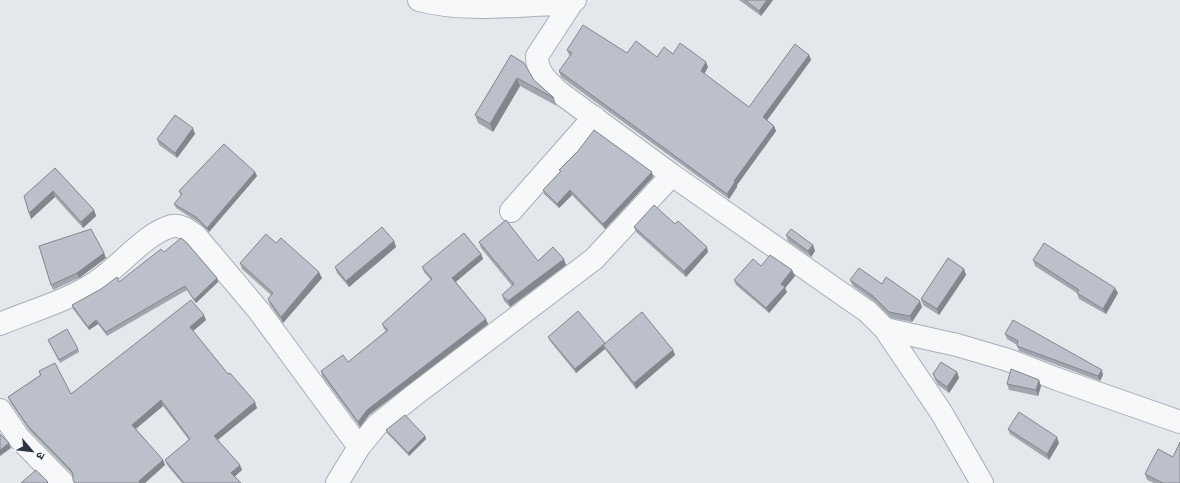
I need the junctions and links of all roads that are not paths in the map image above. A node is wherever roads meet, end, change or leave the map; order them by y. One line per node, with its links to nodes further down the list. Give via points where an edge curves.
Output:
1 (419, 0): 2 (street, via 467,7 562,4)
2 (574, 1): 3 (street, via 537,56 537,65 542,77)
3 (594, 118): 4 (street); 5 (street)
4 (672, 175): 7 (street, via 868,312); 10 (street, via 594,259 417,393 377,425)
5 (511, 211)
6 (0, 324): 10 (street, via 96,282 158,232 173,226 183,227 196,236 259,310)
7 (885, 329): 9 (street, via 957,345 1008,360); 13 (street, via 940,412)
8 (1, 415): 11 (street, via 19,438)
9 (1180, 422)
10 (359, 447): 12 (street)
11 (63, 483)
12 (337, 483)
13 (982, 483)

